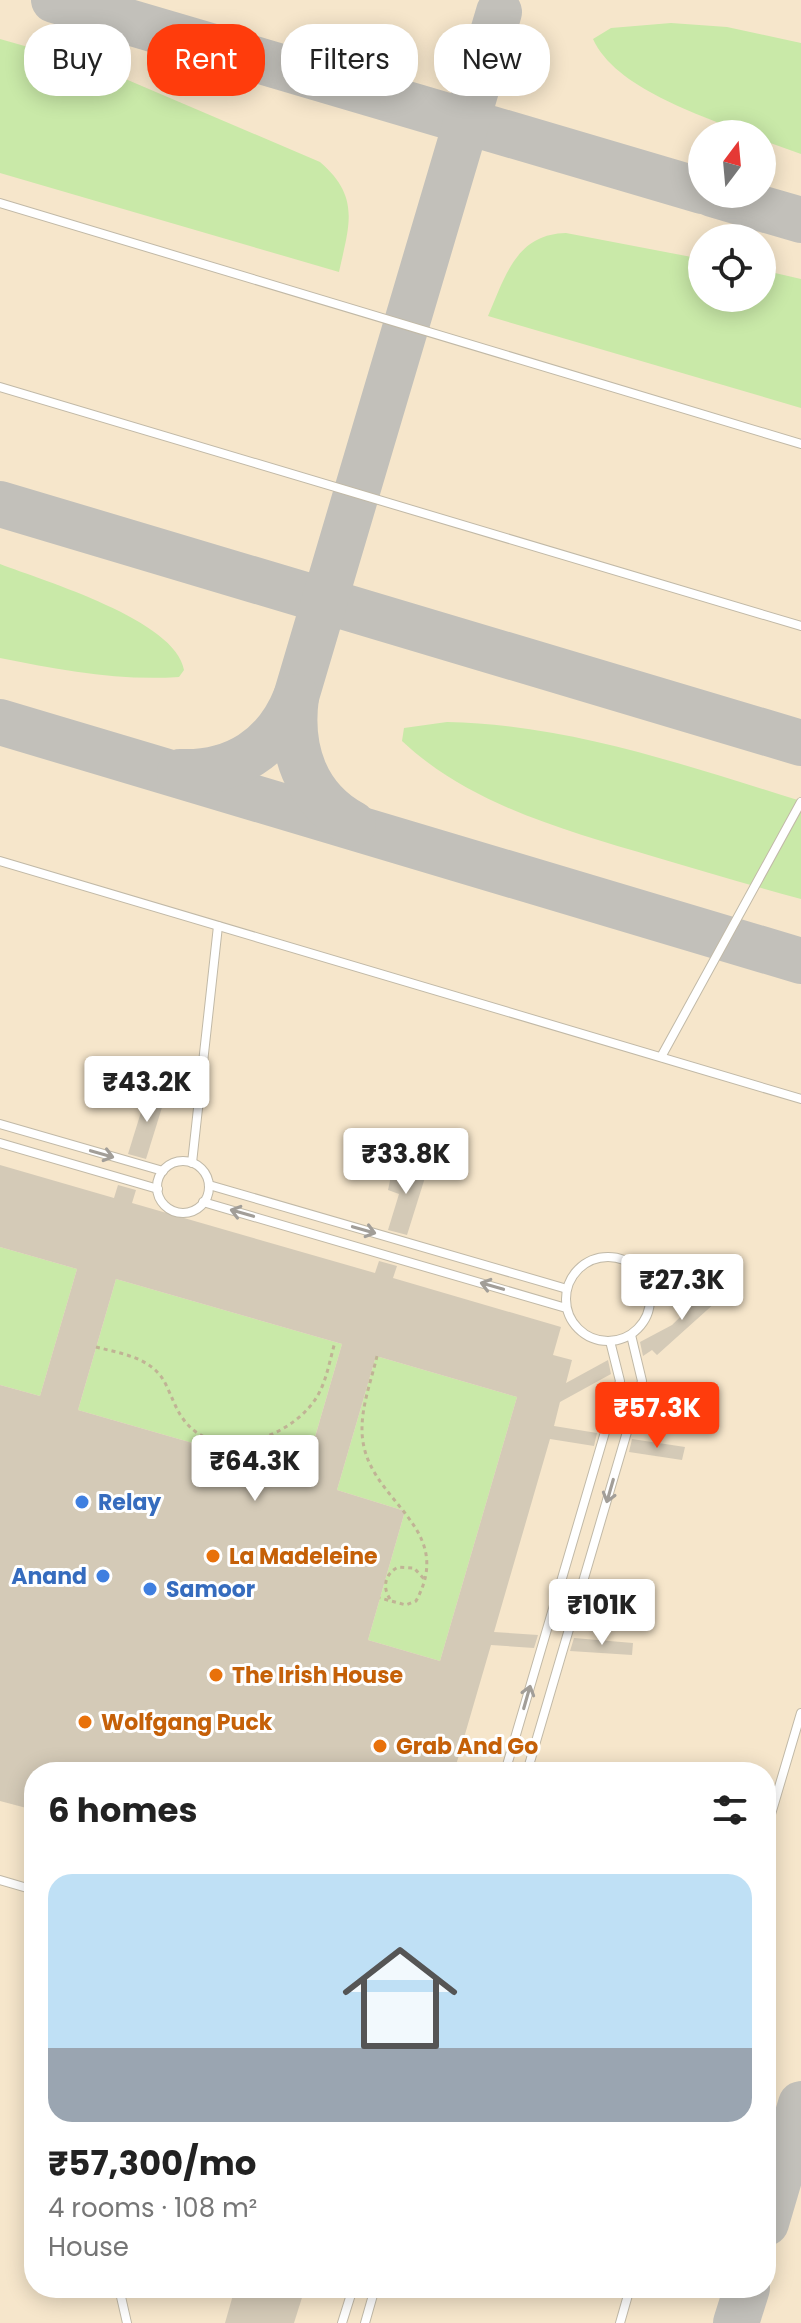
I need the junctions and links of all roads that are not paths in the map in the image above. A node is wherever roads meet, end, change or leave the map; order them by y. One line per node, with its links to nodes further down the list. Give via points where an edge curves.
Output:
1 (0, 203): 3 (lane)
2 (0, 387): 4 (lane)
3 (801, 444)
4 (801, 626)
5 (801, 802): 8 (lane)
6 (0, 861): 7 (lane)
7 (218, 926): 8 (lane); 12 (lane)
8 (661, 1057): 9 (lane)
9 (801, 1099)
10 (0, 1124): 13 (lane, one-way to 13)
11 (0, 1143): 15 (lane)
12 (192, 1163): 13 (lane, via 172,1163); 14 (lane)
13 (163, 1171): 15 (lane)
14 (209, 1185): 16 (lane); 17 (lane, one-way to 17)
15 (158, 1189): 16 (lane, via 161,1201 175,1211 192,1211)
16 (203, 1202): 18 (lane, one-way to 16)
17 (567, 1289): 18 (lane); 19 (lane, via 572,1275 588,1261 609,1257 628,1262 643,1275 650,1303)
18 (566, 1308): 20 (lane, via 581,1332)
19 (631, 1335): 20 (lane); 23 (lane, one-way to 23, via 642,1381)
20 (610, 1341): 22 (lane, one-way to 20, via 620,1381)
21 (801, 1713): 24 (lane)
22 (508, 1762)
23 (530, 1762)
24 (776, 1797)
25 (0, 1880): 26 (lane)
26 (24, 1887)
27 (121, 2298): 31 (lane)
28 (350, 2298): 32 (lane)
29 (372, 2298): 33 (lane)
30 (627, 2298): 34 (lane)
31 (127, 2323)
32 (342, 2323)
33 (365, 2323)
34 (620, 2323)

